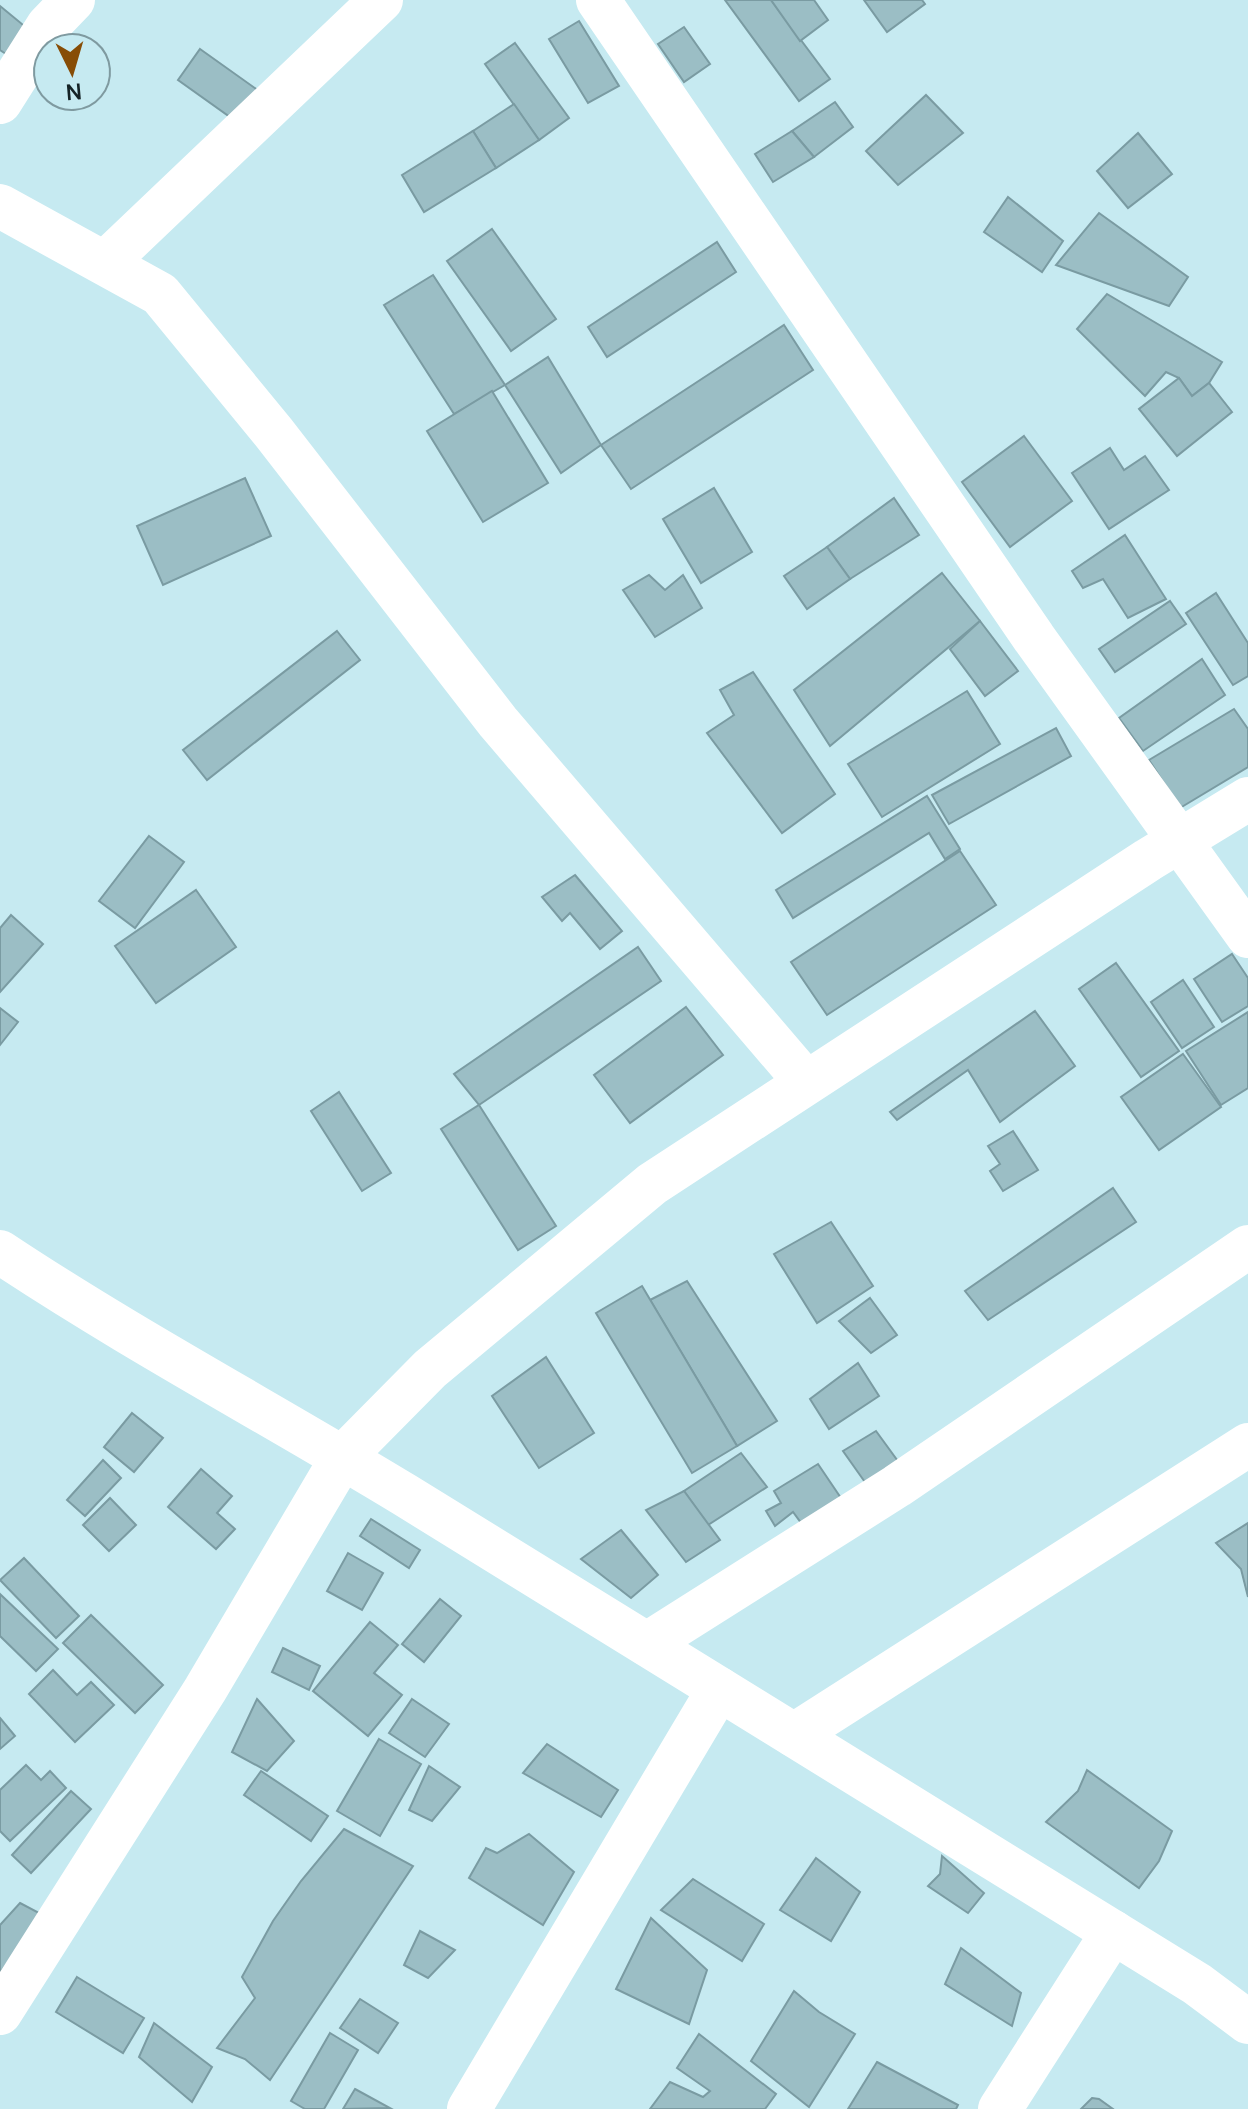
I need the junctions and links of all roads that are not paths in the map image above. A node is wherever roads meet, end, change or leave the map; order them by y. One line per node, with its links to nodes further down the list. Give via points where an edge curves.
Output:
1 (73, 0): 4 (street, via 48,26)
2 (381, 0): 6 (street)
3 (598, 0): 8 (street, via 1034,638)
4 (0, 102)
5 (0, 206): 6 (street)
6 (105, 263): 10 (street, via 160,294 498,722)
7 (1248, 799): 8 (street)
8 (1182, 841): 9 (street); 10 (street)
9 (1248, 936)
10 (805, 1081): 14 (street, via 652,1184 430,1369)
11 (1248, 1247): 15 (street, via 897,1486)
12 (0, 1252): 14 (street)
13 (1248, 1445): 17 (street)
14 (342, 1458): 15 (street); 19 (street, via 205,1690)
15 (647, 1644): 16 (street)
16 (719, 1689): 17 (street); 21 (street)
17 (794, 1735): 18 (street)
18 (1113, 1932): 20 (street); 22 (street)
19 (0, 2013)
20 (1248, 2022)
21 (469, 2109)
22 (1000, 2109)

